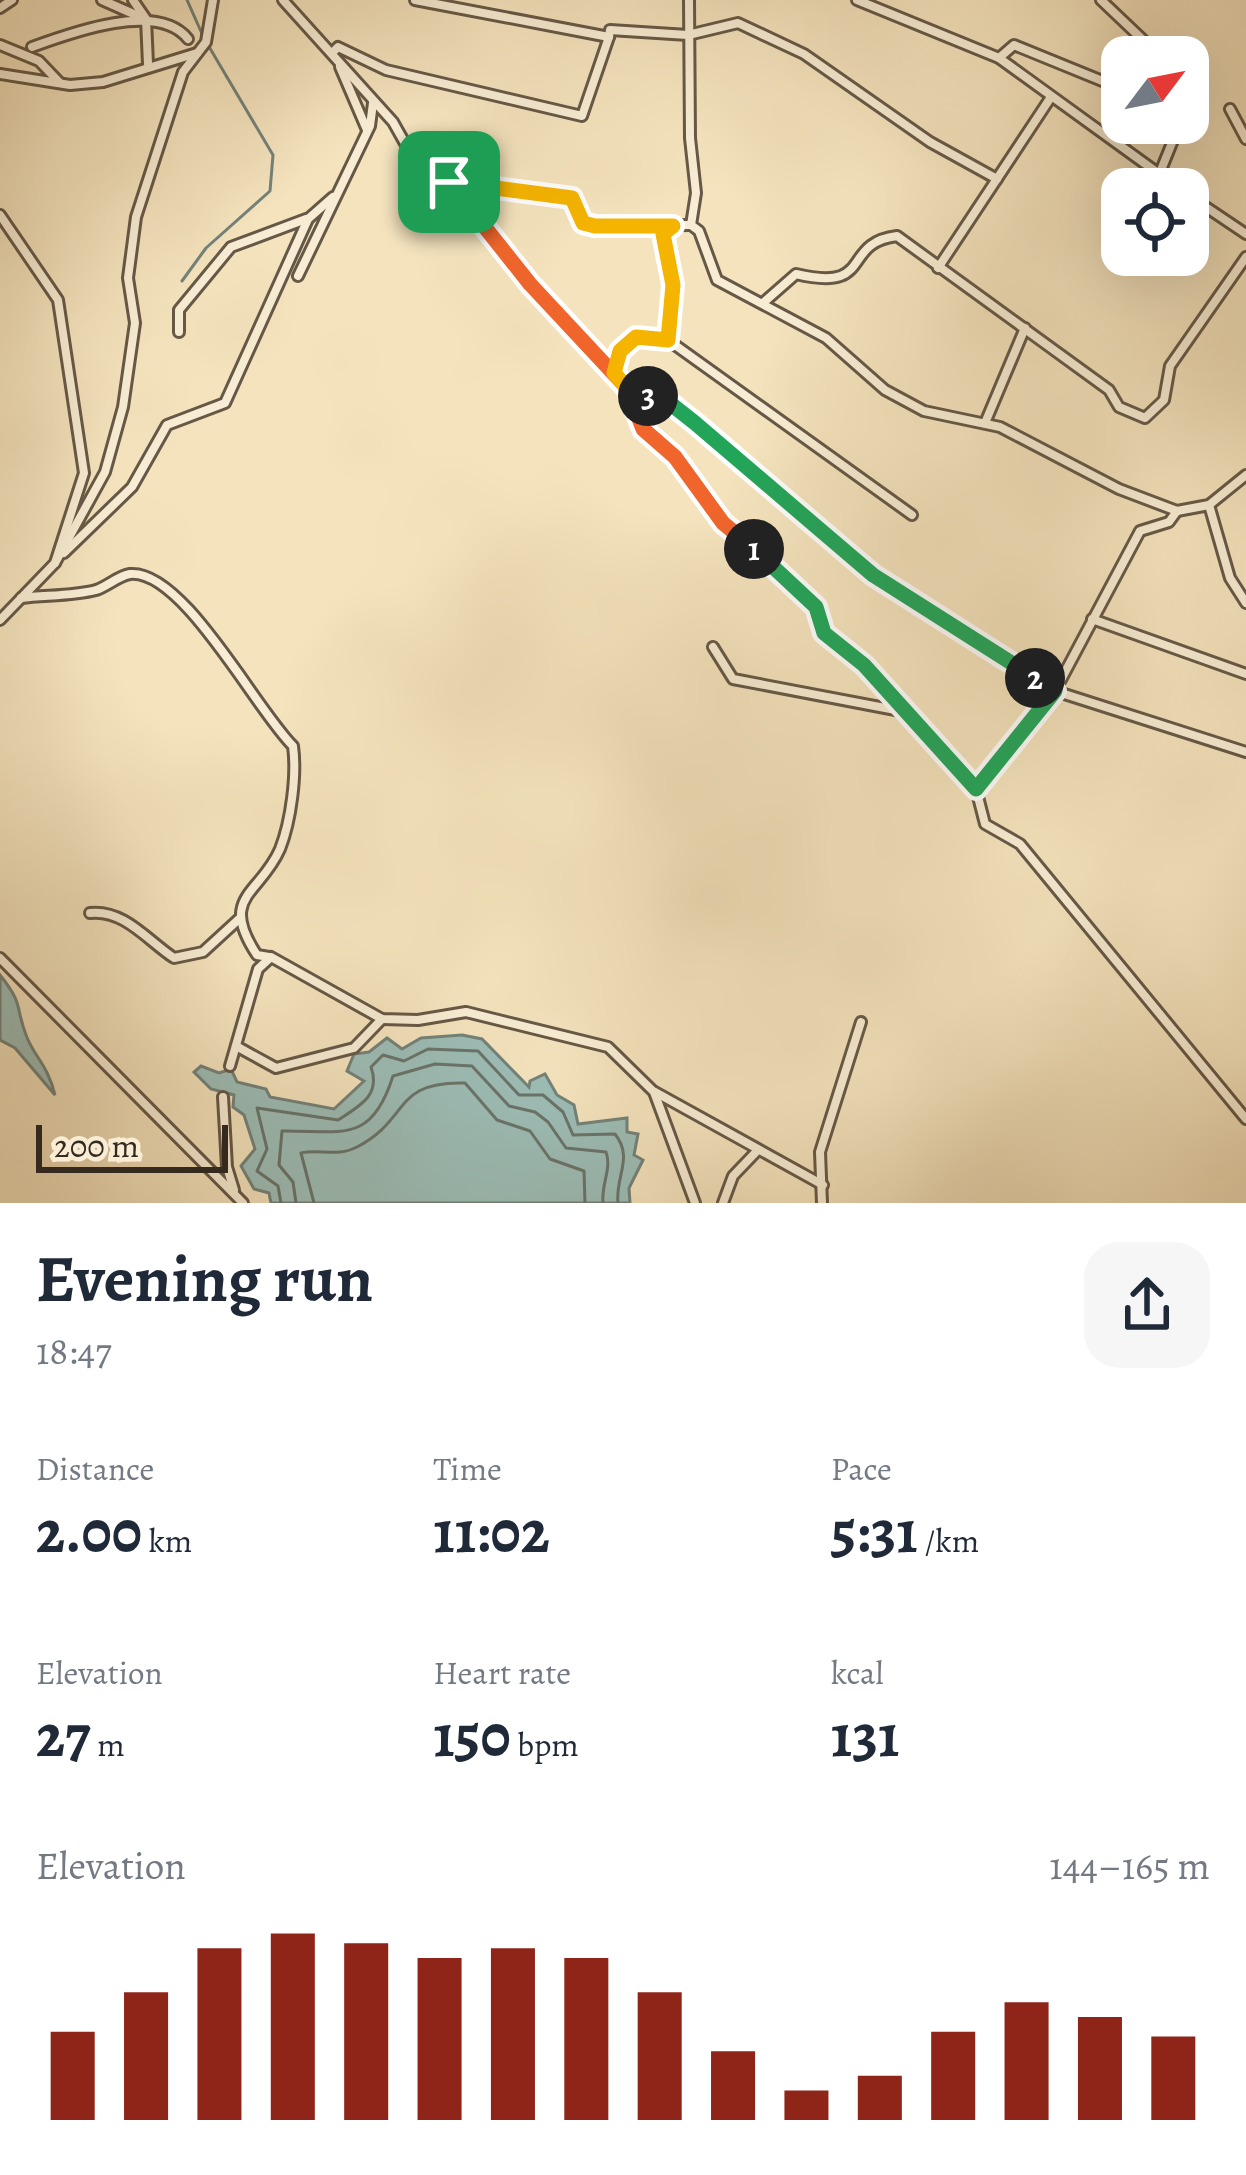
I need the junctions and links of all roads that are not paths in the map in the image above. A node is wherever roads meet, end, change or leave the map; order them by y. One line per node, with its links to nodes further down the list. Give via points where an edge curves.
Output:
1 (12, 0): 10 (street)
2 (102, 0): 11 (street)
3 (133, 0): 11 (street)
4 (213, 0): 18 (street)
5 (283, 0): 19 (street)
6 (415, 0): 14 (street)
7 (689, 0): 12 (street)
8 (857, 0): 20 (street)
9 (1101, 0): 13 (street)
10 (0, 8)
11 (146, 19): 15 (street, via 161,19); 17 (street); 21 (street)
12 (688, 35): 14 (street, via 610,30); 31 (street, via 738,23 804,55); 37 (street)
13 (1139, 36)
14 (609, 37): 19 (street, via 582,116 386,70 338,47)
15 (188, 39)
16 (0, 45): 24 (street, via 39,62)
17 (32, 47)
18 (199, 52): 21 (street); 54 (street, via 183,71 136,217 128,278 135,323 105,472)
19 (335, 57): 26 (street); 28 (street)
20 (999, 58): 23 (street, via 1014,45); 25 (street)
21 (148, 64): 24 (street, via 103,82)
22 (0, 74): 24 (street)
23 (1101, 80)
24 (60, 84)
25 (1051, 98): 30 (street); 31 (street)
26 (373, 102): 28 (street); 32 (street, via 394,122 424,177)
27 (1230, 109): 29 (street)
28 (368, 130): 33 (street)
29 (1246, 139)
30 (1149, 168)
31 (997, 179): 41 (street)
32 (449, 182): 38 (street, via 572,198 583,223 595,226); 47 (street)
33 (333, 197): 36 (street); 42 (street)
34 (1209, 209): 39 (street)
35 (0, 215): 54 (street, via 58,300 72,383 84,473)
36 (308, 218): 45 (street, via 231,247 179,310); 54 (street, via 225,403 167,425 132,487)
37 (691, 225): 38 (street); 43 (street, via 717,280)
38 (673, 226): 46 (street, via 663,234 673,285)
39 (1246, 234)
40 (1246, 257): 44 (street, via 1170,365 1164,400 1145,418 1119,407 1109,390)
41 (938, 268): 43 (street, via 890,236 874,241 836,280 796,274); 44 (street)
42 (298, 276)
43 (763, 303): 49 (street, via 826,338 924,411)
44 (1025, 328): 49 (street)
45 (179, 332)
46 (668, 340): 47 (street, via 636,337 620,351); 53 (street)
47 (614, 373): 48 (street)
48 (627, 388): 61 (street, via 671,404 873,575); 62 (street, via 643,429 675,457 723,523 816,607 824,633)
49 (985, 423): 52 (street)
50 (1246, 475): 51 (street)
51 (1209, 505): 52 (street); 56 (street)
52 (1177, 511): 57 (street, via 1140,531)
53 (912, 515)
54 (55, 563): 55 (street)
55 (21, 598): 58 (street); 66 (street, via 91,591 125,575 167,585 268,724 293,746 280,849 245,892)
56 (1246, 603)
57 (1092, 619): 60 (street); 61 (street)
58 (0, 620)
59 (713, 647): 62 (street, via 734,679)
60 (1246, 674)
61 (1055, 691): 63 (street); 64 (street)
62 (907, 712): 64 (street)
63 (1246, 752)
64 (976, 789): 79 (street, via 985,824 1020,844)
65 (90, 913): 67 (street, via 131,924 174,958 203,952)
66 (240, 918): 67 (street); 68 (street)
67 (232, 932): 68 (street)
68 (246, 939): 69 (street)
69 (256, 955): 70 (street); 72 (street)
70 (271, 957): 72 (street); 73 (street)
71 (0, 958): 82 (street)
72 (258, 969): 75 (street)
73 (382, 1019): 75 (street, via 354,1048 276,1068); 77 (street, via 466,1012 585,1038 608,1047)
74 (861, 1022): 81 (street, via 825,1132)
75 (236, 1046): 76 (street)
76 (230, 1066)
77 (654, 1092): 80 (street); 83 (street)
78 (223, 1097): 82 (street, via 226,1167)
79 (1246, 1119)
80 (756, 1152): 81 (street); 84 (street)
81 (823, 1186): 85 (street)
82 (242, 1202)
83 (695, 1203)
84 (723, 1203)
85 (822, 1203)

